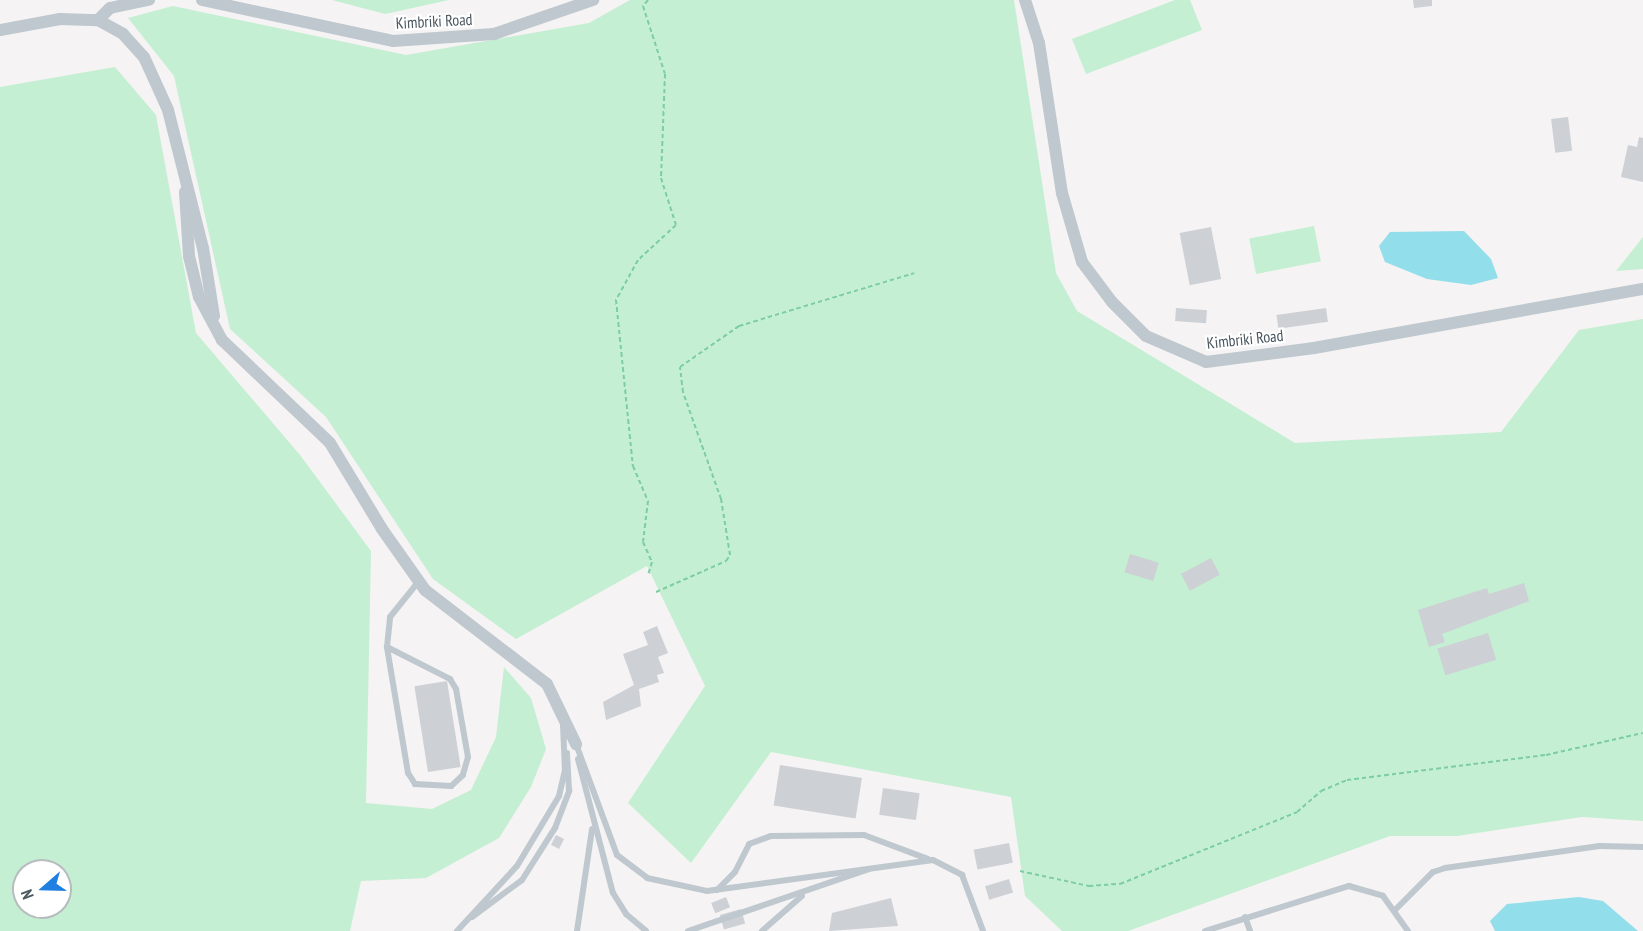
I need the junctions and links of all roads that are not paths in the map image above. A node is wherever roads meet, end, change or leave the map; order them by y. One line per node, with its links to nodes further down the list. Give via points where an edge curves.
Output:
1 (149, 0): 5 (street, via 110,8)
2 (202, 0): 3 (street, Kimbriki Road, via 393,41 494,34)
3 (594, 0)
4 (1024, 0): 7 (street, Kimbriki Road, via 1039,43 1062,193 1082,261 1112,302 1146,336 1206,362 1360,340)
5 (98, 20): 6 (street, via 78,17); 8 (street, via 123,34 152,70 168,110 185,192 199,297 222,340 330,443)
6 (0, 30)
7 (1643, 289)
8 (419, 581): 9 (lane, via 390,617); 10 (street, via 448,611 547,684)
9 (387, 646): 9 (lane, via 408,773 415,784 432,788 451,786 463,775 468,757 456,689 450,679)
10 (562, 710): 11 (lane); 12 (street)
11 (564, 735): 21 (lane, via 559,796 518,866); 21 (lane, via 569,791 555,828 534,865 499,902)
12 (576, 744): 13 (lane); 17 (lane, via 617,855 663,885)
13 (592, 826): 23 (lane); 24 (lane, via 613,893 626,914)
14 (1643, 847): 19 (lane, via 1599,846 1446,868 1433,872)
15 (933, 860): 16 (lane); 17 (lane, via 864,835 771,836 749,844 735,872); 27 (lane, via 962,875)
16 (882, 864): 17 (lane); 18 (lane)
17 (716, 890)
18 (806, 892): 25 (lane); 26 (lane)
19 (1396, 909): 20 (lane, via 1383,896 1349,886); 30 (lane)
20 (1245, 916): 28 (lane); 29 (lane)
21 (467, 920): 22 (lane)
22 (457, 931)
23 (577, 931)
24 (646, 931)
25 (688, 931)
26 (762, 931)
27 (983, 931)
28 (1205, 931)
29 (1250, 931)
30 (1408, 931)

